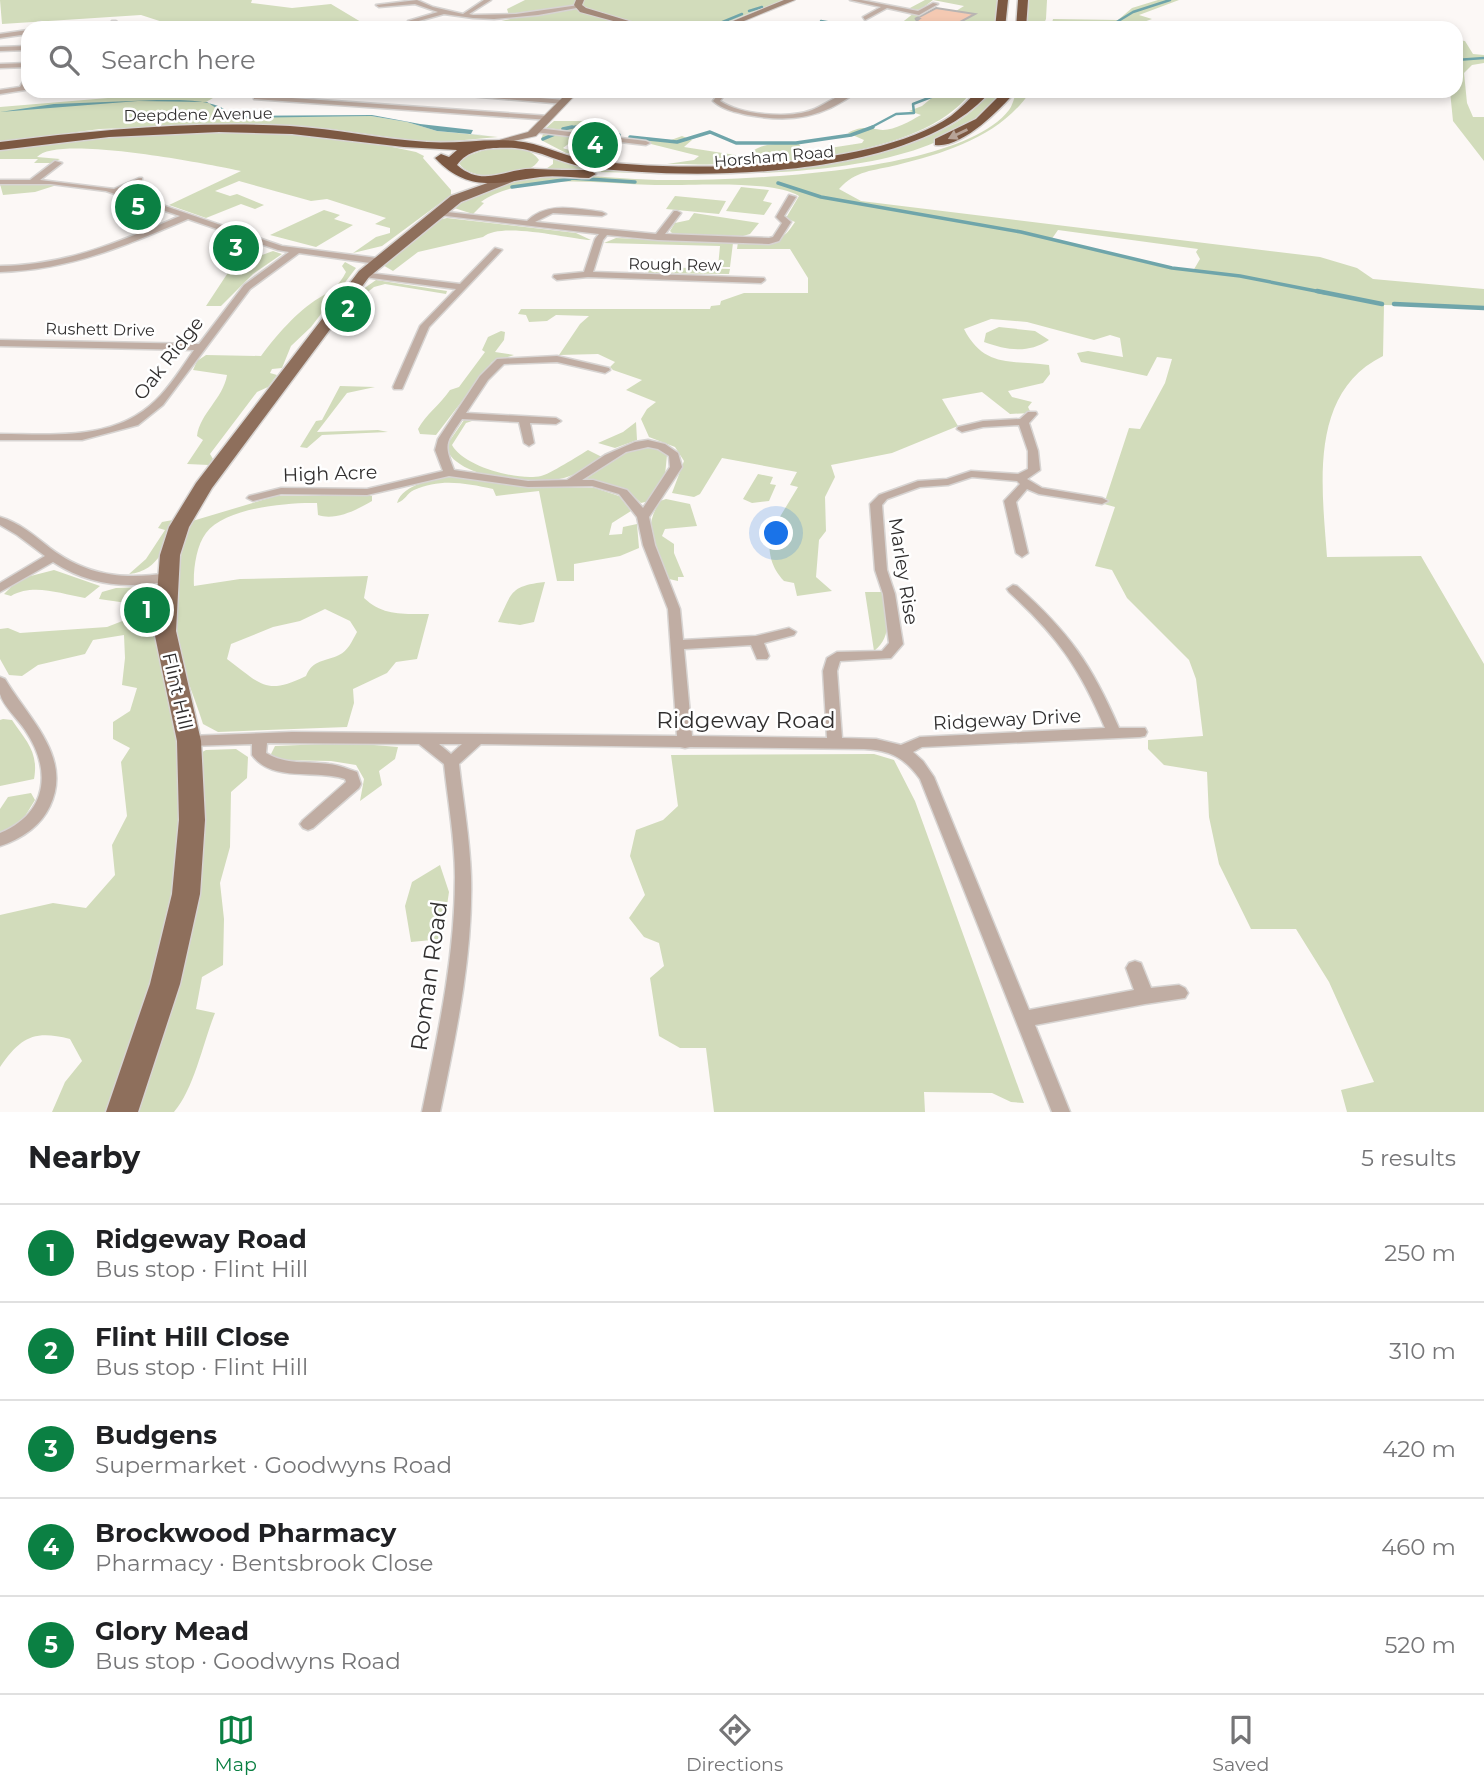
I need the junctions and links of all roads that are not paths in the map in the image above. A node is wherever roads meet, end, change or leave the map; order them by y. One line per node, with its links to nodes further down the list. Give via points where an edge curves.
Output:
1 (488, 0): 13 (street)
2 (791, 0): 17 (street)
3 (853, 0): 9 (street)
4 (877, 0): 9 (street)
5 (1003, 0): 18 (highway)
6 (1023, 0): 19 (highway)
7 (413, 1): 11 (street); 12 (street)
8 (580, 4): 13 (street, via 514,17); 16 (street)
9 (885, 4): 10 (street, via 919,13); 14 (street)
10 (935, 4)
11 (379, 5)
12 (444, 12): 13 (street); 15 (street)
13 (466, 14)
14 (865, 18)
15 (413, 21)
16 (628, 21)
17 (741, 21)
18 (1001, 21)
19 (1022, 21)
20 (21, 34): 21 (street)
21 (0, 37)
22 (21, 48): 23 (street)
23 (0, 49)
24 (21, 64): 25 (street)
25 (0, 66)
26 (21, 89): 27 (street)
27 (0, 92)
28 (256, 98): 36 (street)
29 (517, 98): 35 (street)
30 (567, 98): 35 (street)
31 (718, 98): 32 (street, via 716,101 725,107 784,119 814,114)
32 (843, 98)
33 (979, 98): 42 (highway, Horsham Road, via 966,112 929,133 885,148 813,161 756,167 654,167 584,163)
34 (1003, 98): 45 (highway, Horsham Road, one-way to 45, via 980,122 949,138 844,167 735,178 556,173)
35 (564, 102): 36 (street)
36 (550, 118): 37 (street)
37 (534, 132): 38 (street); 40 (street); 42 (street)
38 (646, 143)
39 (396, 144): 40 (highway, Deepdene Avenue, via 443,148); 41 (highway, Deepdene Avenue, via 312,132 246,129 133,132); 44 (highway, Deepdene Avenue, via 432,154)
40 (494, 145): 42 (highway, Horsham Road); 44 (highway, via 459,153)
41 (0, 146)
42 (540, 150): 45 (highway, via 546,162 541,168)
43 (58, 163): 47 (street)
44 (452, 167): 45 (highway, Horsham Road, via 479,179); 51 (main road, via 464,185)
45 (517, 177): 51 (main road, Flint Hill)
46 (139, 180): 49 (street)
47 (33, 181): 48 (street); 49 (street)
48 (0, 182)
49 (115, 191): 55 (street)
50 (792, 197): 58 (street, Rough Rew, via 780,217 786,222 776,239)
51 (456, 199): 52 (main road, Flint Hill)
52 (439, 213): 56 (street, Rough Rew); 61 (main road, Flint Hill)
53 (677, 213): 58 (street, Rough Rew)
54 (602, 214): 56 (street, Rough Rew, via 548,209)
55 (188, 216): 60 (street); 62 (street, via 73,262)
56 (529, 223): 57 (street, Rough Rew)
57 (605, 232): 58 (street, Rough Rew); 63 (street)
58 (659, 237)
59 (498, 250): 66 (street)
60 (296, 251): 61 (street); 68 (street, Oak Ridge, via 247,287)
61 (371, 267): 66 (street); 86 (main road, Flint Hill, via 203,488 179,527)
62 (0, 269)
63 (588, 274): 64 (street, Rough Rew); 65 (street, Rough Rew)
64 (557, 277)
65 (761, 280)
66 (462, 287): 70 (street, via 425,326)
67 (0, 343): 68 (street, Rushett Drive)
68 (199, 347): 75 (street, Oak Ridge, via 159,403 123,428 82,437)
69 (605, 370): 71 (street, via 557,359 501,361)
70 (398, 387)
71 (459, 416): 72 (street); 77 (street, via 440,450)
72 (524, 420): 73 (street); 76 (street)
73 (556, 421)
74 (962, 429): 78 (street, via 1028,418 1034,470)
75 (0, 436)
76 (529, 443)
77 (449, 473): 79 (street, High Acre, via 528,484); 80 (street, High Acre, via 376,490 281,491)
78 (1023, 481): 81 (street, Marley Rise, via 1039,491); 84 (street, via 1010,501); 101 (street, Marley Rise, via 971,474 948,482 918,484 876,504 881,570 896,644 886,655 832,661)
79 (571, 482): 82 (street, High Acre, via 623,492); 82 (street, High Acre, via 631,445 644,442 668,449 676,467)
80 (253, 498)
81 (1102, 501)
82 (643, 517): 91 (street, High Acre, via 674,609)
83 (0, 521): 85 (street, via 19,529)
84 (1022, 553)
85 (53, 557): 86 (street, via 106,580); 87 (street)
86 (168, 577): 99 (main road, Flint Hill, via 165,631)
87 (0, 588)
88 (1014, 594): 94 (street, Ridgeway Drive, via 1067,639 1082,660)
89 (789, 632): 90 (street)
90 (756, 640): 91 (street); 92 (street)
91 (679, 645): 100 (street, High Acre)
92 (762, 656)
93 (0, 682): 105 (street, via 46,755 50,785 39,815)
94 (1114, 732): 95 (street, Ridgeway Drive); 102 (street, Ridgeway Drive, via 920,743)
95 (1140, 732)
96 (421, 738): 97 (street, Ridgeway Road); 98 (street, Ridgeway Road); 103 (street)
97 (479, 738): 100 (street, Ridgeway Road); 103 (street)
98 (260, 739): 99 (street, Ridgeway Road); 104 (street, via 259,755 270,765 324,767 352,776 354,784)
99 (189, 741): 110 (main road, Flint Hill, via 192,820 186,894 165,984)
100 (685, 743): 101 (street, Ridgeway Road)
101 (835, 743): 102 (street, Ridgeway Road)
102 (903, 750): 109 (street, via 927,777)
103 (451, 762): 111 (street, Roman Road, via 460,828 461,939)
104 (308, 824)
105 (0, 840)
106 (1135, 968): 108 (street)
107 (1179, 993): 108 (street)
108 (1145, 996): 109 (street)
109 (1023, 1019): 112 (street)
110 (122, 1112)
111 (431, 1112)
112 (1061, 1112)

